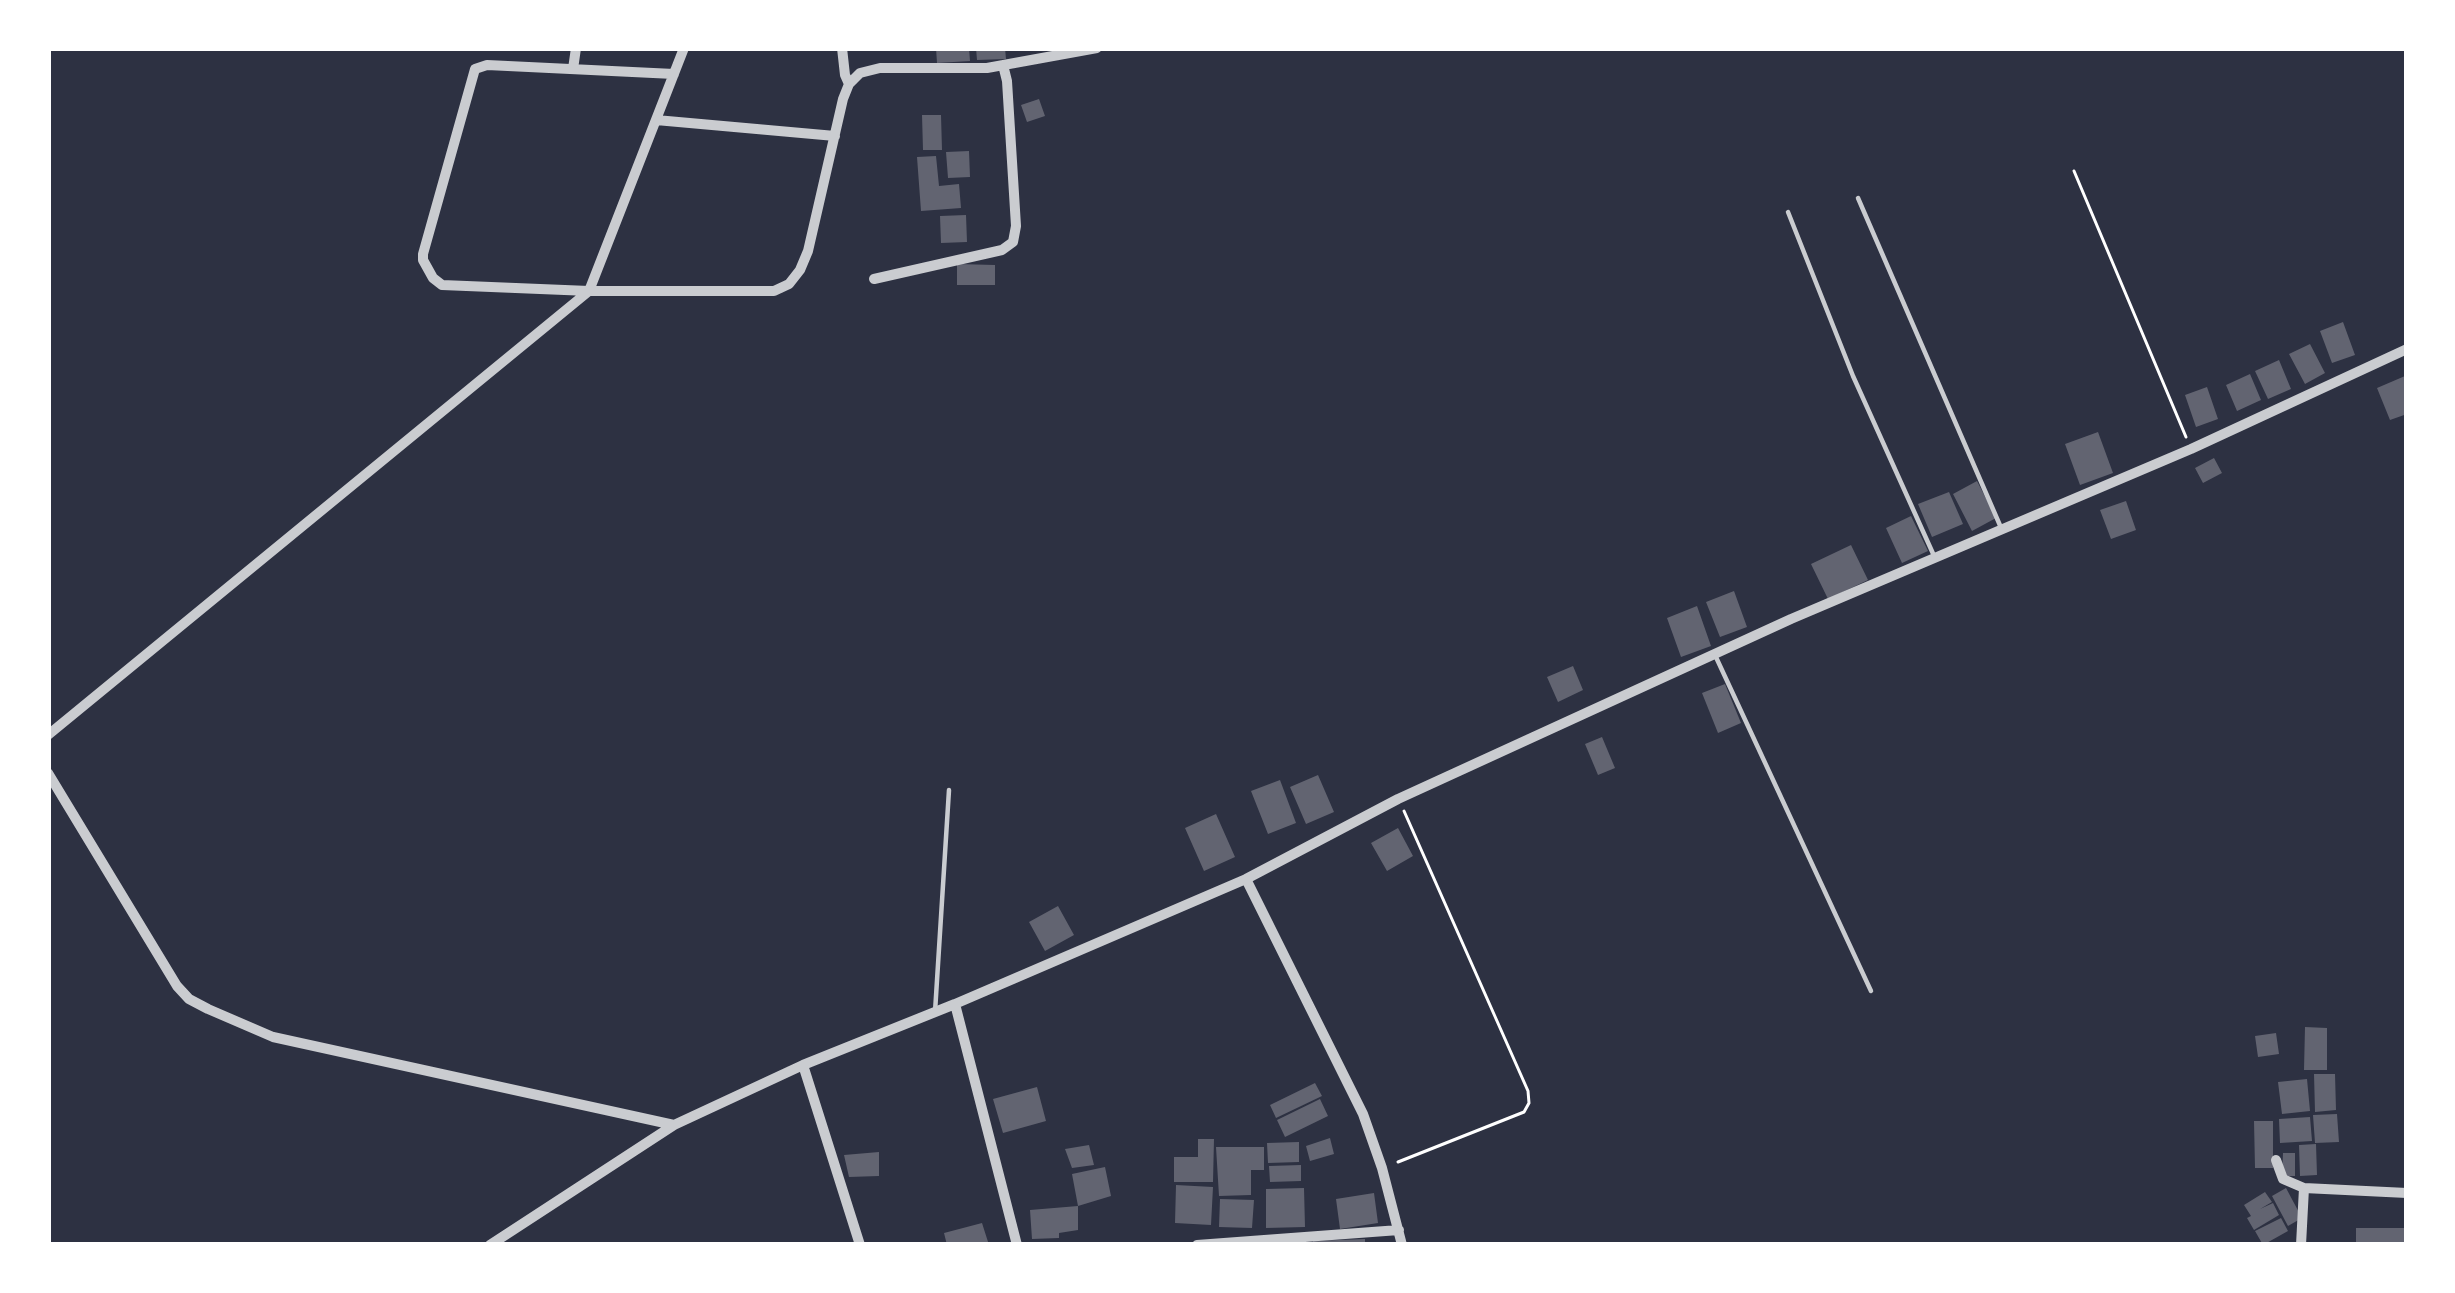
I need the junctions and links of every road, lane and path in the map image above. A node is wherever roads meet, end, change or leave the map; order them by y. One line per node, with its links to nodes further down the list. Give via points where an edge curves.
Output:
1 (576, 48): 6 (street)
2 (684, 48): 7 (street)
3 (842, 48): 8 (street)
4 (1097, 48): 5 (street)
5 (1003, 65): 8 (street, via 880,68); 14 (street, via 1012,242)
6 (573, 69): 7 (street); 15 (street, via 475,69 423,260 442,285)
7 (674, 74): 9 (street)
8 (849, 84): 10 (street)
9 (656, 120): 10 (street); 15 (street)
10 (835, 136): 15 (street, via 808,251 789,284 774,291)
11 (2074, 170): 17 (path)
12 (1858, 198): 18 (lane)
13 (1789, 212): 19 (lane)
14 (874, 279)
15 (589, 291): 21 (street)
16 (2407, 349): 17 (street)
17 (2191, 449): 18 (street)
18 (2002, 530): 19 (street)
19 (1935, 558): 20 (street)
20 (1715, 655): 24 (street); 26 (lane)
21 (48, 735)
22 (48, 772): 30 (street, via 189,999 273,1037)
23 (949, 790): 28 (lane)
24 (1398, 799): 25 (street); 32 (path, via 1529,1102 1524,1112)
25 (1246, 879): 27 (street); 32 (street)
26 (1871, 992)
27 (955, 1004): 28 (street); 38 (street)
28 (935, 1012): 29 (street)
29 (803, 1065): 30 (street); 37 (street)
30 (674, 1125): 36 (street)
31 (2276, 1160): 33 (street, via 2283,1179)
32 (1382, 1168): 35 (street)
33 (2304, 1188): 34 (street); 42 (street)
34 (2407, 1193)
35 (1399, 1230): 40 (street); 41 (street)
36 (490, 1245)
37 (860, 1245)
38 (1017, 1245)
39 (1198, 1245): 40 (street)
40 (1221, 1245)
41 (1402, 1245)
42 (2301, 1245)

